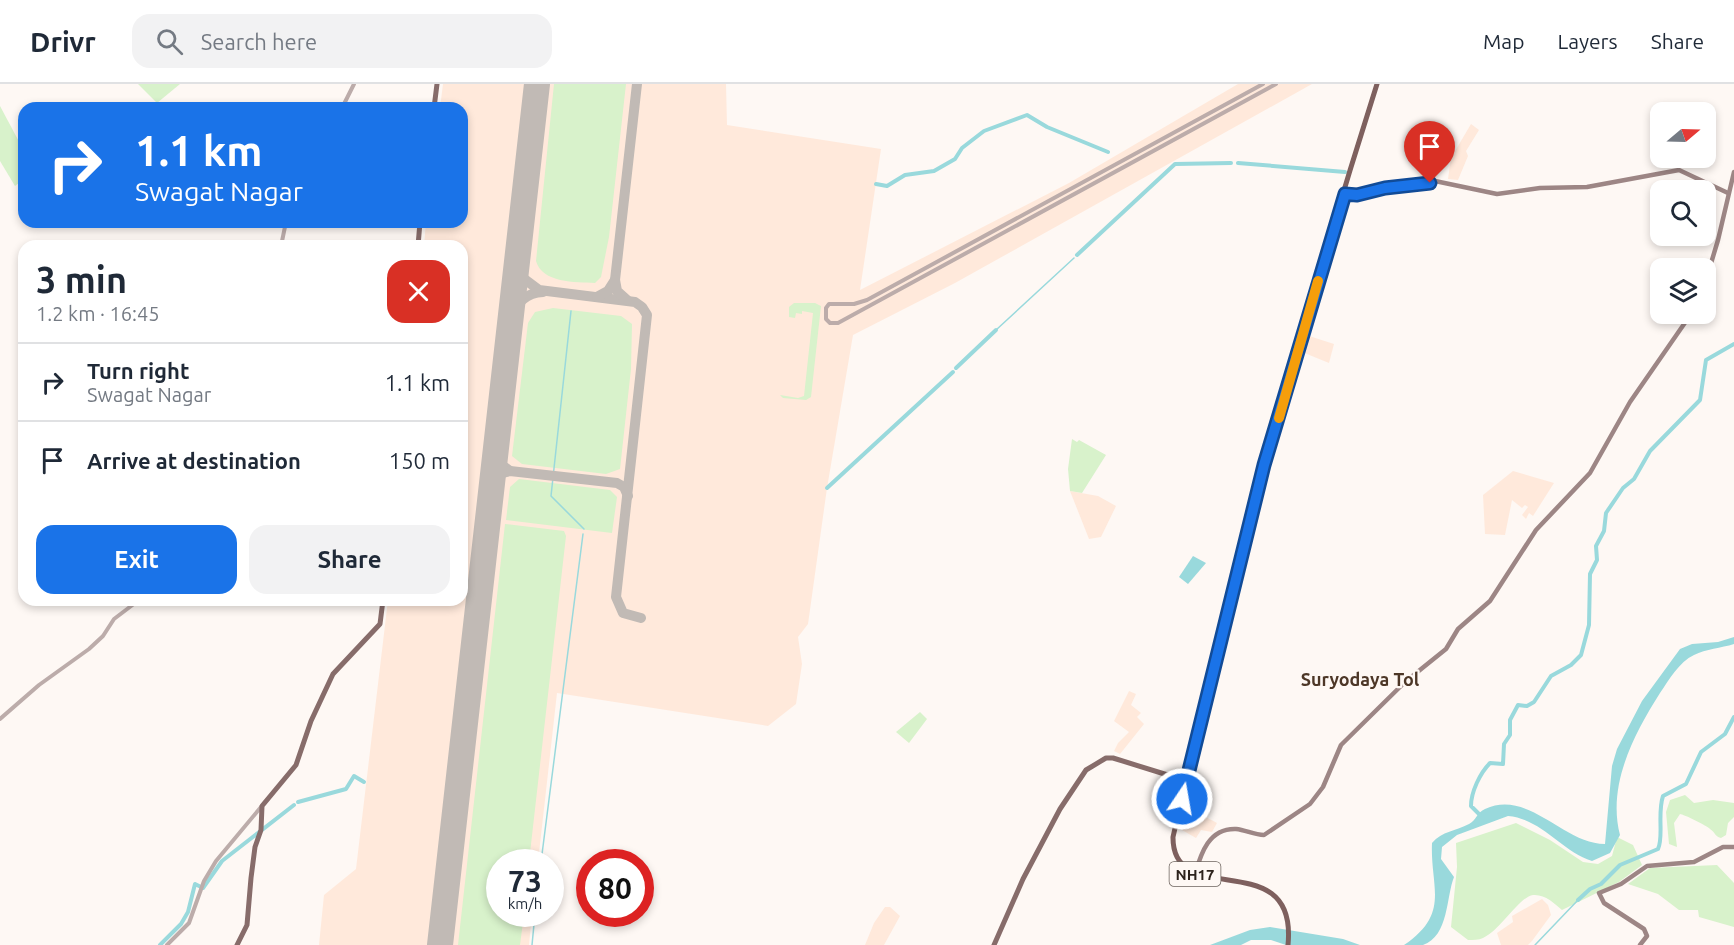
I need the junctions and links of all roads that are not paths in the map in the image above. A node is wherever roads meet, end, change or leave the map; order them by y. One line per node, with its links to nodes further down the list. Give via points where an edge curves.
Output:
1 (354, 84): 6 (street)
2 (437, 84): 7 (main road)
3 (1263, 84): 4 (street, via 867,300 830,304 826,319 838,322)
4 (1276, 84)
5 (1377, 84): 10 (highway, NH17)
6 (345, 102)
7 (435, 102)
8 (1734, 172): 9 (main road)
9 (1728, 193): 10 (main road, via 1679,170 1587,187 1497,194 1430,183); 11 (main road)
10 (1345, 194): 16 (highway, NH17, via 1264,465)
11 (1713, 258)
12 (1684, 324): 19 (main road, via 1630,402 1590,473 1536,530 1490,601 1458,630 1446,649 1405,682 1341,745 1323,787 1302,812 1264,835 1237,829 1222,832 1206,843)
13 (132, 606): 15 (street, via 114,619 89,649 37,686)
14 (382, 606): 17 (main road, via 380,624 333,674 296,765)
15 (0, 719)
16 (1187, 776): 19 (highway, NH17, via 1173,844 1180,863); 22 (main road, via 1171,776 1113,758 1106,758 1086,771 1035,855)
17 (262, 806): 20 (street, via 216,861 204,881 189,923); 21 (main road, via 247,925)
18 (1734, 847): 24 (main road, via 1723,847 1694,862 1647,866 1599,893 1604,903 1644,929 1647,936)
19 (1196, 874): 23 (highway, NH17, via 1254,885 1282,904 1288,917)
20 (167, 945)
21 (237, 945)
22 (994, 945)
23 (1288, 945)
24 (1640, 945)

